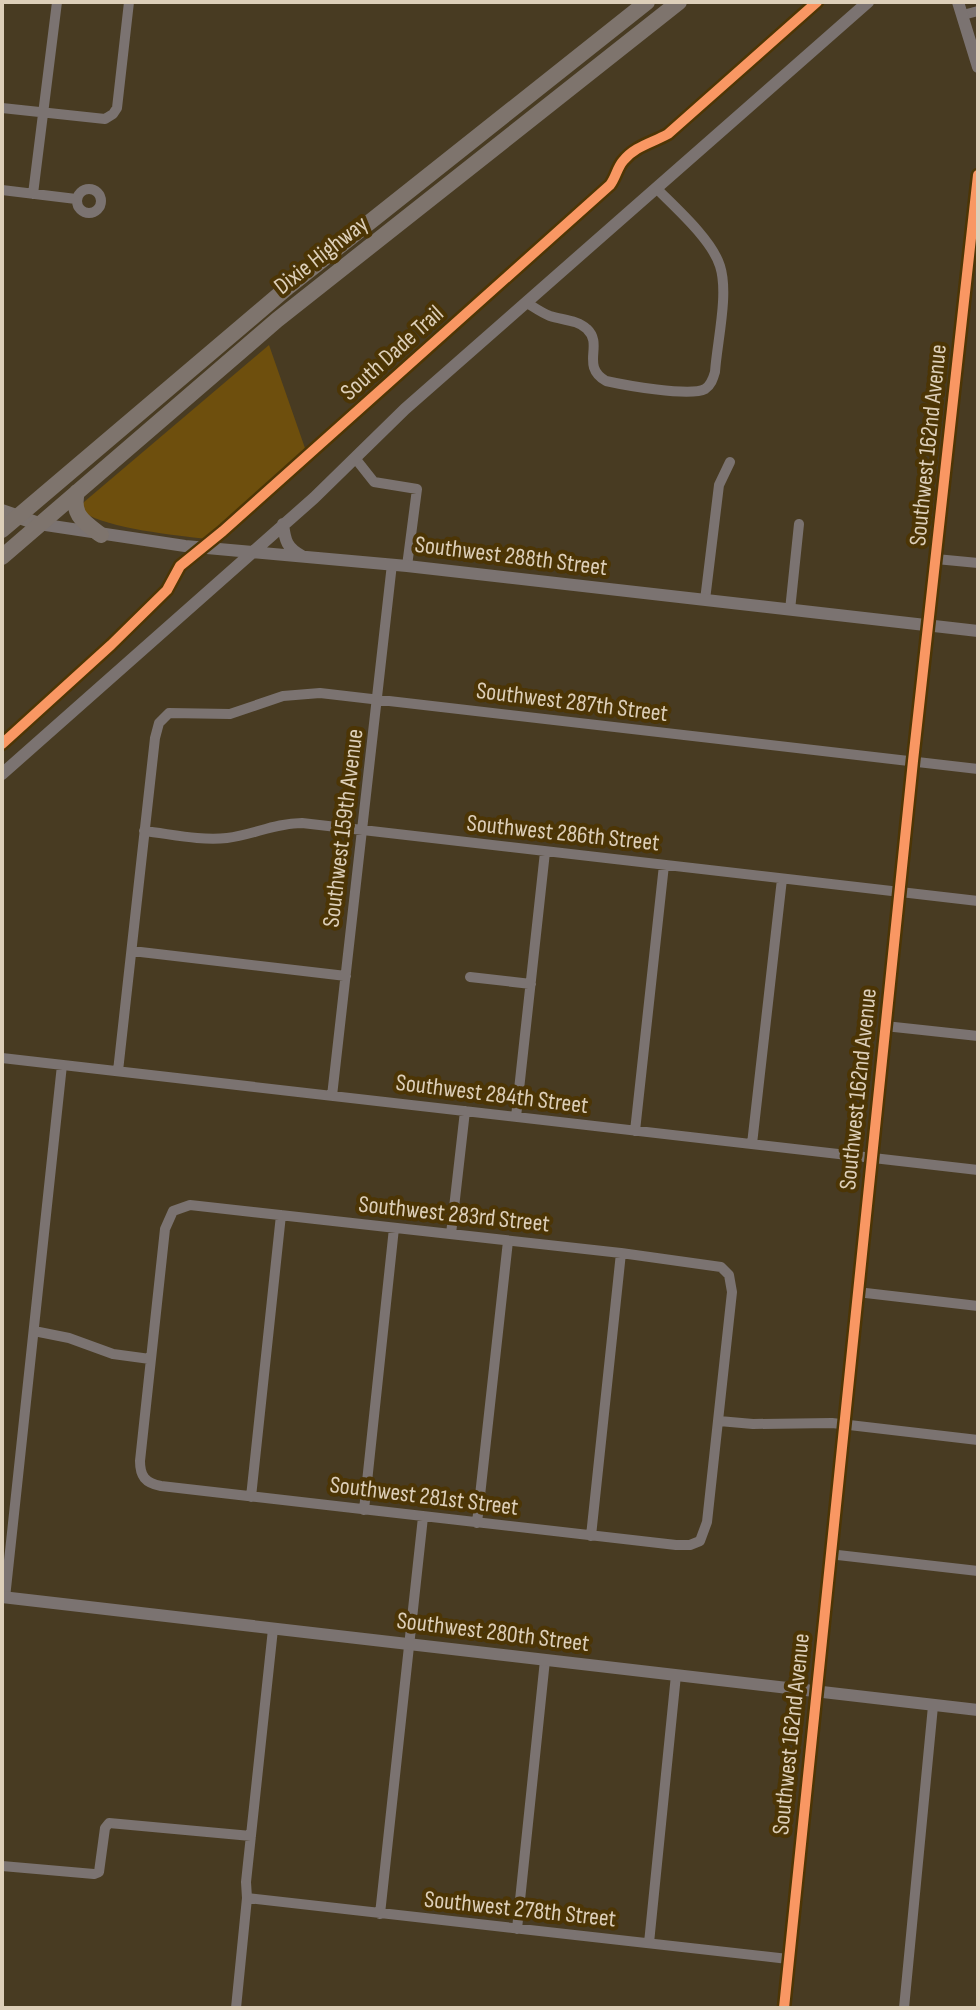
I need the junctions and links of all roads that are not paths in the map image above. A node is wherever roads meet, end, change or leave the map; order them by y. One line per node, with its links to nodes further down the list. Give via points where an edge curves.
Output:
1 (57, 2): 11 (street)
2 (129, 2): 11 (street, via 113,114 105,119)
3 (647, 2): 12 (highway, Dixie Highway)
4 (679, 2): 20 (highway, Dixie Highway)
5 (868, 2): 14 (street)
6 (958, 2): 8 (street)
7 (978, 11): 8 (street)
8 (963, 15): 9 (street)
9 (978, 67)
10 (2, 108): 11 (street)
11 (44, 113): 16 (street)
12 (491, 127): 18 (highway, Dixie Highway); 20 (highway, via 468,155 414,199)
13 (978, 175): 19 (street, Southwest 162nd Avenue)
14 (657, 189): 22 (street); 22 (street, via 710,247 722,272 710,384 682,391 606,381 593,367 589,330)
15 (2, 190): 16 (street)
16 (33, 194): 17 (street)
17 (76, 199)
18 (380, 214): 21 (highway, via 380,225 323,273); 23 (highway, Dixie Highway)
19 (977, 214): 36 (street, Southwest 162nd Avenue)
20 (409, 216): 21 (highway, Dixie Highway)
21 (299, 303): 24 (highway, Dixie Highway)
22 (527, 303): 25 (street)
23 (215, 347): 24 (highway, via 212,363 166,400); 28 (highway, Dixie Highway)
24 (147, 431): 27 (highway, Dixie Highway)
25 (355, 458): 30 (street); 39 (street, via 374,482 417,489)
26 (730, 462): 40 (street, via 719,485)
27 (77, 492): 29 (highway, Dixie Highway); 32 (highway, via 76,513)
28 (6, 521): 29 (main road, Southwest 288th Street)
29 (39, 524): 32 (street, Southwest 288th Street); 34 (highway, Dixie Highway)
30 (283, 524): 33 (street); 35 (street, via 286,544)
31 (799, 524): 41 (street)
32 (101, 535): 33 (street, Southwest 288th Street)
33 (249, 553): 35 (street, Southwest 288th Street); 47 (street)
34 (2, 557)
35 (305, 558): 38 (street, Southwest 288th Street)
36 (936, 559): 37 (street); 42 (street, Southwest 162nd Avenue)
37 (978, 563)
38 (392, 564): 39 (street, Southwest 288th Street); 44 (street, Southwest 159th Avenue)
39 (407, 566): 40 (street, Southwest 288th Street)
40 (705, 600): 41 (street, Southwest 288th Street)
41 (790, 610): 42 (street, Southwest 288th Street)
42 (928, 626): 43 (street, Southwest 288th Street); 45 (street, Southwest 162nd Avenue)
43 (978, 631)
44 (378, 700): 45 (street, Southwest 287th Street); 48 (street, Southwest 287th Street, via 308,693 230,714 165,716 155,738); 49 (street, Southwest 159th Avenue)
45 (913, 761): 46 (street, Southwest 287th Street); 53 (street, Southwest 162nd Avenue)
46 (978, 769)
47 (2, 774)
48 (144, 831): 49 (street, Southwest 286th Street, via 215,839 289,823); 55 (street)
49 (362, 831): 50 (street, Southwest 286th Street); 56 (street, Southwest 159th Avenue)
50 (545, 852): 51 (street, Southwest 286th Street); 58 (street)
51 (664, 865): 52 (street, Southwest 286th Street); 67 (street)
52 (782, 879): 53 (street, Southwest 286th Street); 68 (street)
53 (900, 892): 54 (street, Southwest 286th Street); 59 (street, Southwest 162nd Avenue)
54 (978, 901)
55 (132, 951): 56 (street); 63 (street)
56 (346, 976): 64 (street, Southwest 159th Avenue)
57 (470, 977): 58 (street)
58 (531, 984): 66 (street)
59 (885, 1026): 60 (street); 69 (street, Southwest 162nd Avenue)
60 (978, 1036)
61 (2, 1058): 62 (street, Southwest 284th Street)
62 (62, 1065): 63 (street, Southwest 284th Street); 78 (street)
63 (118, 1071): 64 (street, Southwest 284th Street)
64 (332, 1096): 65 (street, Southwest 284th Street)
65 (465, 1111): 66 (street, Southwest 284th Street); 73 (street)
66 (516, 1117): 67 (street, Southwest 284th Street)
67 (635, 1131): 68 (street, Southwest 284th Street)
68 (752, 1144): 69 (street, Southwest 284th Street)
69 (871, 1158): 70 (street, Southwest 284th Street); 76 (street, Southwest 162nd Avenue)
70 (978, 1170)
71 (281, 1215): 72 (street, Southwest 283rd Street); 79 (street, Southwest 283rd Street, via 190,1205 173,1211 165,1229); 83 (street)
72 (394, 1228): 73 (street, Southwest 283rd Street); 84 (street)
73 (451, 1234): 74 (street, Southwest 283rd Street)
74 (508, 1241): 75 (street, Southwest 283rd Street); 86 (street)
75 (621, 1253): 80 (street, Southwest 283rd Street, via 715,1265 729,1275 732,1292); 87 (street)
76 (857, 1292): 77 (street); 81 (street, Southwest 162nd Avenue)
77 (978, 1306)
78 (34, 1331): 79 (street); 90 (street)
79 (150, 1359): 83 (street, Southwest 281st Street, via 140,1461 144,1479)
80 (719, 1421): 81 (street); 87 (street, Southwest 281st Street, via 706,1529 700,1541 676,1545)
81 (843, 1424): 82 (street); 88 (street, Southwest 162nd Avenue)
82 (978, 1440)
83 (251, 1497): 84 (street, Southwest 281st Street)
84 (364, 1510): 85 (street, Southwest 281st Street)
85 (423, 1517): 86 (street, Southwest 281st Street); 92 (street)
86 (477, 1523): 87 (street, Southwest 281st Street)
87 (591, 1536)
88 (829, 1554): 89 (street); 95 (street, Southwest 162nd Avenue)
89 (978, 1571)
90 (4, 1597): 91 (street, Southwest 280th Street)
91 (273, 1629): 92 (street, Southwest 280th Street); 98 (street)
92 (408, 1644): 93 (street, Southwest 280th Street); 101 (street)
93 (545, 1660): 94 (street, Southwest 280th Street); 102 (street)
94 (676, 1675): 95 (street, Southwest 280th Street); 103 (street)
95 (816, 1692): 96 (street, Southwest 280th Street); 104 (street, Southwest 162nd Avenue)
96 (933, 1706): 97 (street, Southwest 280th Street); 107 (street)
97 (978, 1710)
98 (251, 1836): 99 (street, via 109,1823 99,1872); 100 (street)
99 (2, 1866)
100 (247, 1898): 101 (street, Southwest 278th Street); 105 (street)
101 (380, 1914): 102 (street, Southwest 278th Street)
102 (517, 1929): 103 (street, Southwest 278th Street)
103 (649, 1943): 104 (street, Southwest 278th Street)
104 (788, 1959): 106 (street, Southwest 162nd Avenue)
105 (236, 2008)
106 (784, 2008)
107 (904, 2008)

